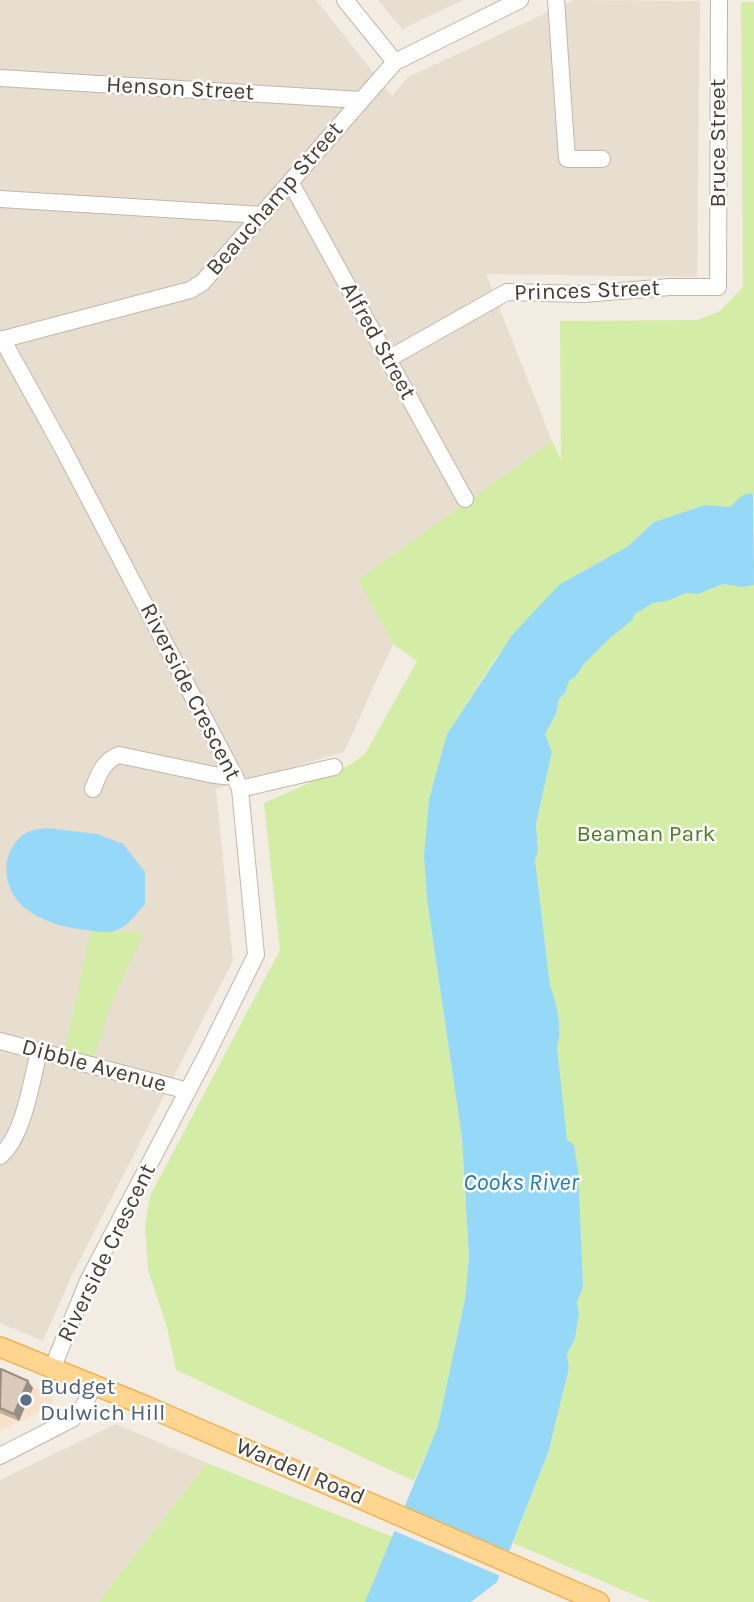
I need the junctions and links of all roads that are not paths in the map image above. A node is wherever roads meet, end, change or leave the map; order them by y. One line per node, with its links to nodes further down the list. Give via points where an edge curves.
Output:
1 (345, 0): 5 (street)
2 (520, 0): 5 (street, Beauchamp Street)
3 (556, 0): 8 (street, via 566,159)
4 (719, 0): 12 (street, Bruce Street)
5 (395, 62): 7 (street, Beauchamp Street)
6 (0, 78): 7 (street, Henson Street)
7 (361, 100): 9 (street, Beauchamp Street)
8 (602, 159)
9 (290, 183): 11 (street, Beauchamp Street); 14 (street, Alfred Street)
10 (0, 200): 11 (street)
11 (263, 215): 13 (street, Beauchamp Street, via 196,288)
12 (718, 287): 14 (street, Princes Street, via 583,294 507,292)
13 (1, 339): 17 (street, Riverside Crescent)
14 (388, 359): 15 (street, Alfred Street)
15 (465, 499)
16 (334, 766): 17 (street)
17 (237, 783): 18 (street, via 119,755 104,765); 21 (street, Riverside Crescent, via 256,955)
18 (93, 789)
19 (0, 1041): 20 (street, Dibble Avenue)
20 (39, 1052): 21 (street, Dibble Avenue); 22 (street, via 16,1136)
21 (188, 1091): 24 (street, Riverside Crescent, via 89,1281)
22 (0, 1156)
23 (0, 1346): 24 (main road, Wardell Road)
24 (52, 1368): 25 (main road, Wardell Road)
25 (93, 1385): 26 (street, via 72,1419); 27 (main road, Wardell Road)
26 (0, 1456)
27 (599, 1602)

